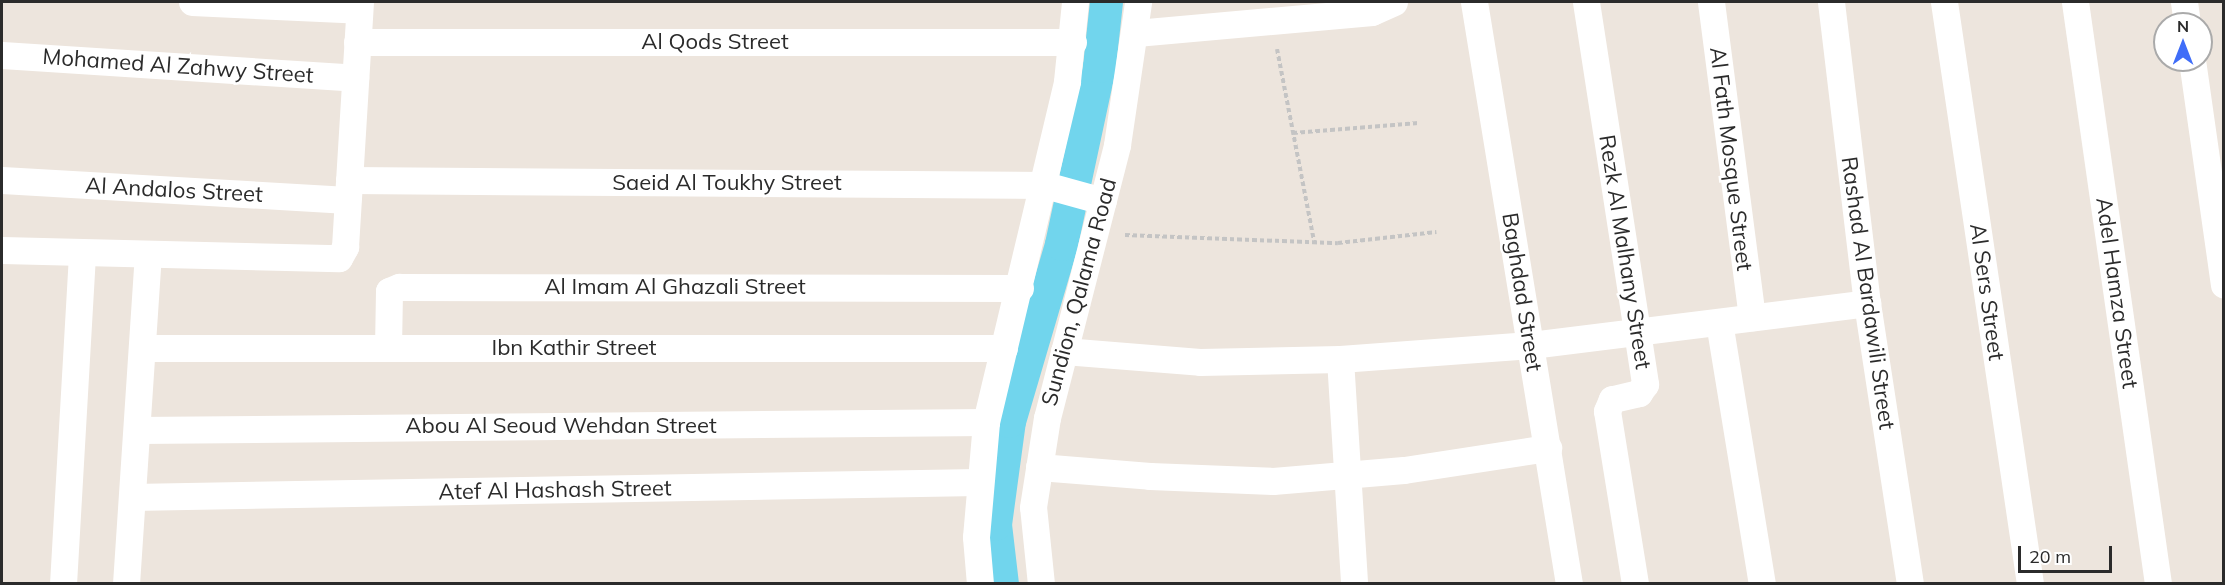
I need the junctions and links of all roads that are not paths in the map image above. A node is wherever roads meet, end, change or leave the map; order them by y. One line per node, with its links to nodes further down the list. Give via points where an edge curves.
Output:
1 (192, 2): 11 (street)
2 (1075, 2): 14 (street)
3 (1138, 2): 12 (street, Sundion, Qalama Road)
4 (1394, 2): 12 (street, via 1372,12)
5 (1474, 2): 31 (street, Baghdad Street)
6 (1586, 2): 30 (street, Rezk Al Malhany Street)
7 (1711, 2): 28 (street, Al Fath Mosque Street)
8 (1831, 2): 27 (street, Rashad Al Bardawili Street)
9 (1944, 2): 53 (street, Al Sers Street)
10 (2075, 2): 54 (street, Adel Hamza Street)
11 (359, 6): 13 (street)
12 (1136, 33): 21 (street, Sundion, Qalama Road, via 1126,101)
13 (357, 42): 14 (street, Al Qods Street); 17 (street)
14 (1073, 42): 19 (street)
15 (2, 55): 17 (street, Mohamed Al Zahwy Street)
16 (2194, 72): 25 (street)
17 (355, 78): 20 (street)
18 (2, 180): 20 (street, Al Andalos Street)
19 (1045, 185): 20 (street, Saeid Al Toukhy Street); 21 (street, Saeid Al Toukhy Street); 26 (street)
20 (348, 190): 24 (street, via 345,251 336,259)
21 (1103, 201): 35 (street, Sundion, Qalama Road)
22 (2, 250): 23 (street)
23 (82, 253): 24 (street); 44 (street)
24 (148, 256): 32 (street)
25 (2223, 285)
26 (1020, 288): 33 (street, Al Imam Al Ghazali Street, via 399,286 389,291); 34 (street)
27 (1867, 303): 28 (street); 52 (street, Rashad Al Bardawili Street)
28 (1752, 317): 29 (street)
29 (1719, 322): 30 (street); 51 (street)
30 (1637, 332): 31 (street); 50 (street, Rezk Al Malhany Street, via 1645,384 1639,393 1612,399 1607,411)
31 (1531, 345): 36 (street); 39 (street, Baghdad Street)
32 (143, 348): 33 (street, Ibn Kathir Street); 38 (street)
33 (388, 348): 34 (street, Ibn Kathir Street)
34 (1005, 348): 37 (street)
35 (1064, 351): 36 (street, via 1200,363); 40 (street, Sundion, Qalama Road)
36 (1340, 359): 41 (street)
37 (986, 422): 38 (street, Abou Al Seoud Wehdan Street); 42 (street)
38 (137, 430): 43 (street)
39 (1548, 448): 41 (street); 49 (street, Baghdad Street)
40 (1039, 467): 41 (street, via 1236,481); 47 (street, Sundion, Qalama Road, via 1033,507)
41 (1348, 476): 48 (street)
42 (978, 482): 43 (street, Atef Al Hashash Street); 46 (street, via 976,537)
43 (132, 497): 45 (street)
44 (63, 584)
45 (126, 584)
46 (980, 584)
47 (1041, 584)
48 (1354, 584)
49 (1569, 584)
50 (1635, 584)
51 (1762, 584)
52 (1911, 584)
53 (2030, 584)
54 (2158, 584)

